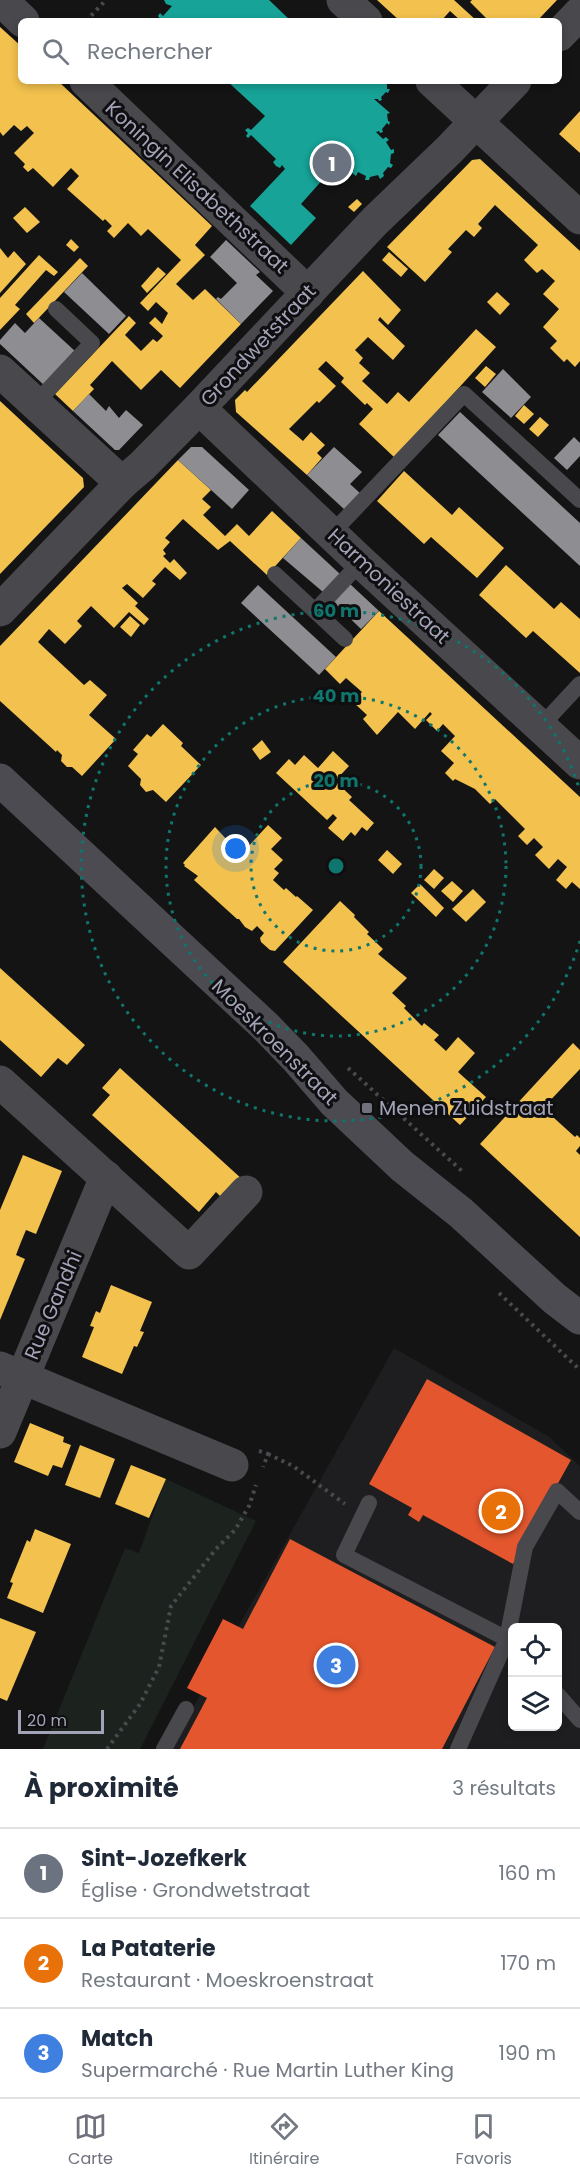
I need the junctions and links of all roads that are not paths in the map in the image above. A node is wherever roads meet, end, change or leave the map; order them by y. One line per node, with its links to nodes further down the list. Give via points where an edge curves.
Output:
1 (1, 0): 4 (street)
2 (343, 0): 5 (street)
3 (580, 13): 6 (street)
4 (20, 18)
5 (363, 18)
6 (562, 32)
7 (89, 84): 12 (street, Koningin Elisabethstraat)
8 (435, 84): 10 (street)
9 (512, 84): 10 (street, Grondwetstraat)
10 (476, 121): 11 (street); 12 (street, Grondwetstraat)
11 (580, 218)
12 (308, 292): 16 (street, Grondwetstraat)
13 (56, 309): 15 (lane, via 92,344)
14 (0, 371): 15 (street)
15 (35, 404): 17 (street)
16 (199, 408): 17 (street, Grondwetstraat); 19 (street, Harmoniestraat)
17 (122, 483): 22 (street, Grondwetstraat)
18 (580, 500): 19 (lane, via 464,394)
19 (332, 533): 20 (street, Harmoniestraat)
20 (361, 562): 23 (lane); 26 (street, Harmoniestraat)
21 (275, 574): 23 (lane)
22 (0, 610)
23 (315, 611): 24 (lane)
24 (345, 639)
25 (580, 684): 26 (lane)
26 (540, 727): 27 (street, Harmoniestraat)
27 (580, 763)
28 (0, 780): 32 (street, Moeskroenstraat, via 265,1026 361,1128)
29 (0, 1082): 30 (street)
30 (106, 1178): 31 (street, via 189,1253); 34 (street, Rue Gandhi)
31 (246, 1192)
32 (568, 1308): 33 (street, Moeskroenstraat)
33 (580, 1329)
34 (11, 1373): 35 (street, Rue Gandhi); 36 (street)
35 (0, 1432)
36 (245, 1457)
37 (365, 1510): 40 (lane, via 344,1555)
38 (580, 1512): 39 (lane, via 557,1491 525,1547)
39 (513, 1623)
40 (508, 1641)
41 (508, 1646): 46 (lane)
42 (562, 1700): 44 (lane)
43 (186, 1709): 45 (lane)
44 (580, 1720)
45 (165, 1749)
46 (458, 1749)

